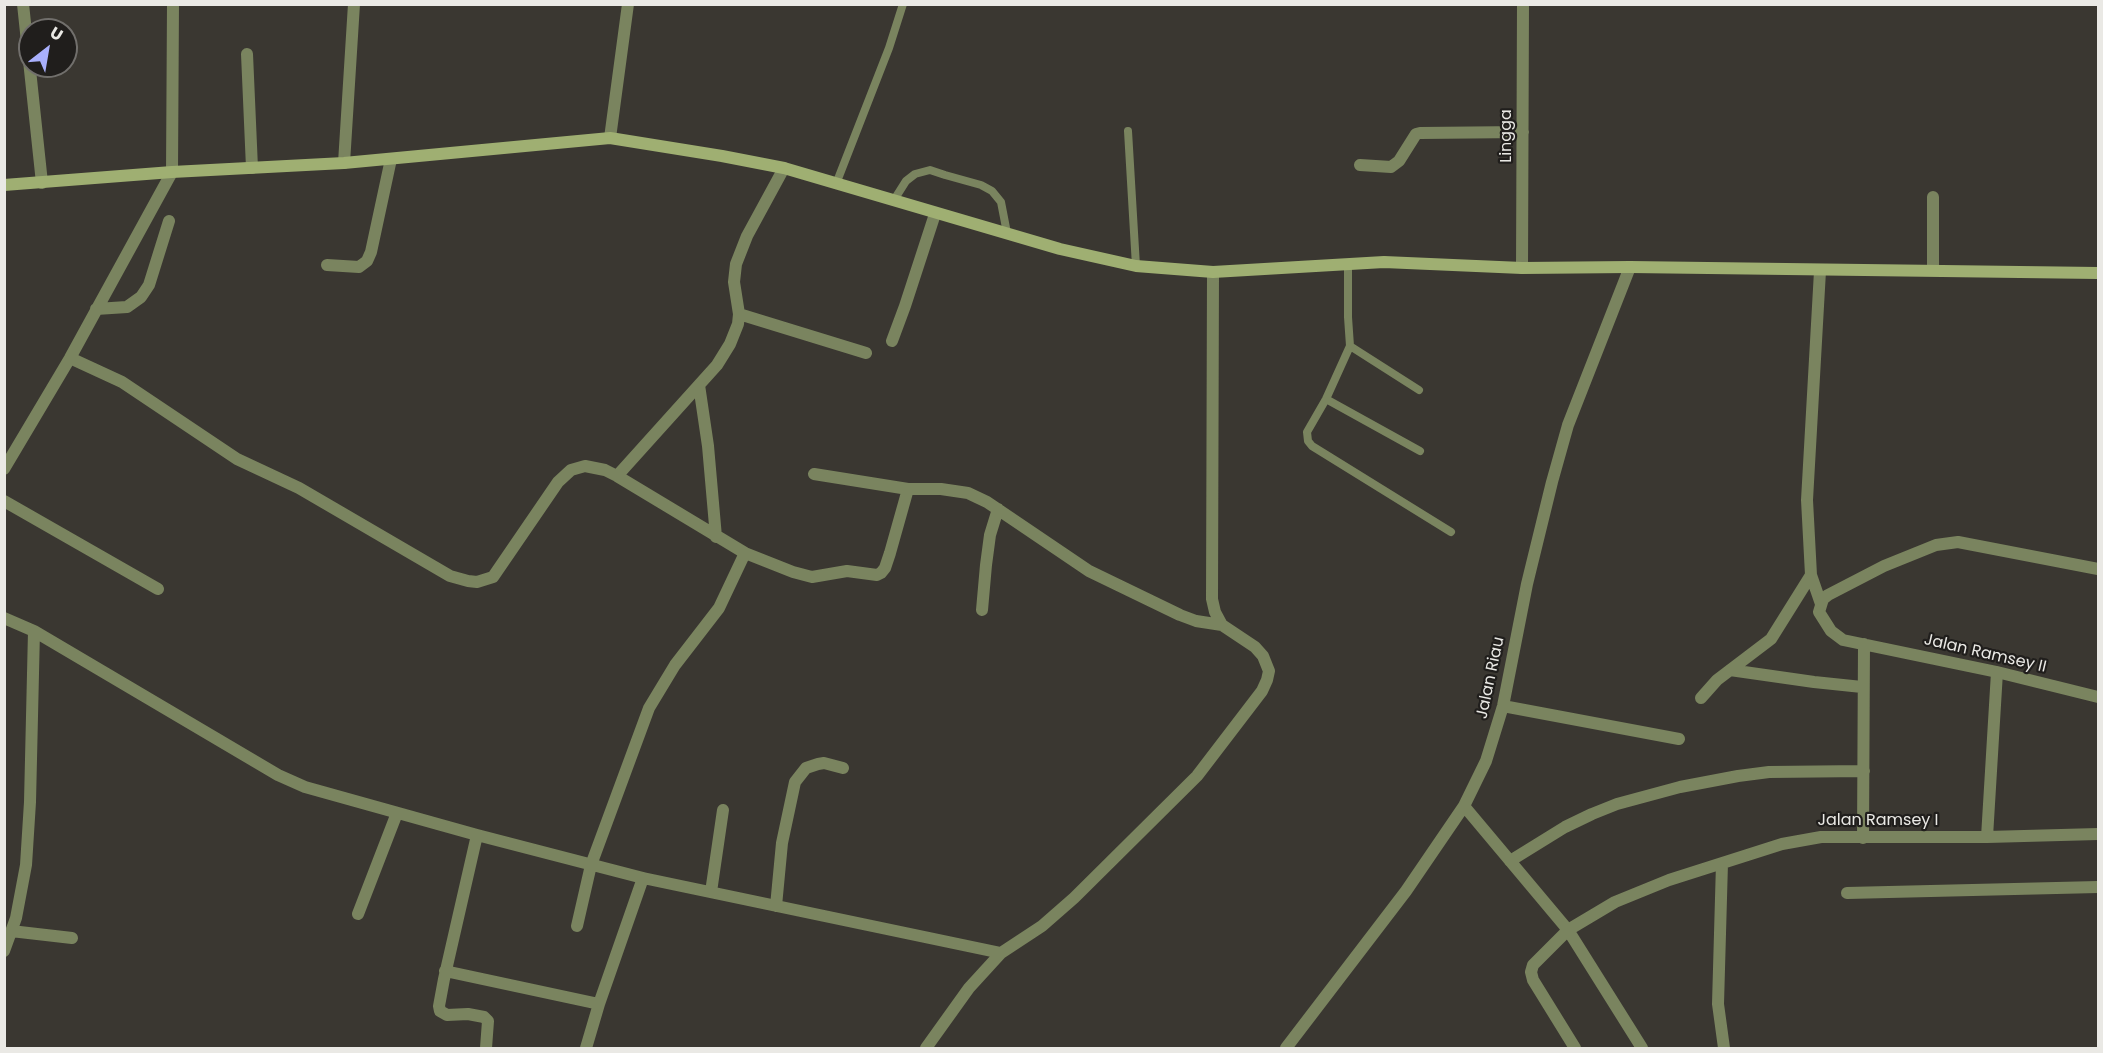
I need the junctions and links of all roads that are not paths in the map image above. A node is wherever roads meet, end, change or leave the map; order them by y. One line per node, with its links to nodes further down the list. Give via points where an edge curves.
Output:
1 (23, 4): 17 (street)
2 (172, 4): 16 (street)
3 (354, 4): 12 (street)
4 (628, 4): 10 (street)
5 (903, 4): 18 (lane)
6 (1523, 4): 9 (street, Lingga)
7 (247, 54): 14 (street)
8 (1128, 131): 27 (lane)
9 (1523, 132): 13 (street, via 1420,133 1391,167); 29 (street, Lingga)
10 (610, 138): 11 (main road); 15 (main road)
11 (391, 159): 12 (main road); 26 (street, via 367,261 358,267)
12 (344, 163): 14 (main road)
13 (1360, 165)
14 (252, 168): 16 (main road)
15 (784, 168): 18 (main road); 35 (street, via 736,264 734,282)
16 (172, 172): 17 (main road); 34 (street)
17 (42, 183): 19 (main road)
18 (836, 184): 21 (main road)
19 (4, 185)
20 (1933, 197): 31 (street)
21 (894, 200): 22 (main road); 24 (lane, via 906,181 922,171 954,177 987,188 997,196 1005,213)
22 (935, 213): 24 (main road); 36 (street)
23 (170, 221): 34 (street, via 149,285 141,297 127,307)
24 (1007, 233): 27 (main road)
25 (1348, 264): 29 (main road); 32 (main road); 37 (lane)
26 (327, 265)
27 (1136, 266): 32 (main road)
28 (1630, 267): 29 (main road); 30 (main road); 67 (street, Jalan Riau, via 1568,425 1527,584)
29 (1522, 268)
30 (1820, 270): 31 (main road); 54 (street, Jalan Ramsey II, via 1808,477)
31 (1933, 270): 33 (main road)
32 (1213, 272): 59 (street, via 1211,587 1215,612)
33 (2098, 273)
34 (96, 309): 39 (street)
35 (739, 314): 38 (street); 40 (street, via 724,355)
36 (892, 341)
37 (1350, 346): 41 (lane); 42 (lane)
38 (866, 353)
39 (70, 358): 44 (street); 46 (street, via 122,382 237,459 299,488 450,576 468,581 493,576 558,482 571,470 591,467)
40 (699, 385): 46 (street); 51 (street)
41 (1419, 390)
42 (1326, 399): 43 (lane); 50 (lane, via 1307,432 1309,444)
43 (1420, 451)
44 (4, 469)
45 (814, 474): 47 (street)
46 (617, 476): 51 (street)
47 (908, 489): 49 (street, via 959,491); 52 (street, via 886,565 879,574 847,571 819,577 803,575)
48 (4, 501): 55 (street)
49 (998, 509): 57 (street, via 990,535); 59 (street, via 1089,571 1180,615)
50 (1451, 532)
51 (716, 537): 52 (street)
52 (745, 553): 80 (street, via 719,608 675,665 649,708)
53 (2098, 568): 56 (street, via 1958,542 1936,544 1828,595)
54 (1811, 575): 56 (street, Jalan Ramsey II); 62 (street, via 1772,639)
55 (158, 589)
56 (1821, 604): 61 (street, Jalan Ramsey II, via 1819,612 1831,632 1843,640)
57 (982, 610)
58 (4, 618): 60 (street)
59 (1222, 625): 94 (street, via 1255,647 1267,661 1269,671 1262,691 1197,776 1166,808 1074,898 1042,926)
60 (34, 631): 73 (street, via 278,775 305,787); 86 (street, via 26,865)
61 (1864, 644): 63 (street, Jalan Ramsey II); 64 (street)
62 (1730, 670): 64 (street); 66 (street)
63 (1997, 672): 65 (street, Jalan Ramsey II); 76 (street)
64 (1862, 687): 70 (street)
65 (2098, 697)
66 (1701, 698)
67 (1503, 705): 68 (street); 71 (street, Jalan Riau, via 1486,761)
68 (1679, 739)
69 (843, 768): 87 (street, via 818,764 806,768 795,782 782,843)
70 (1864, 771): 77 (street); 78 (street, via 1769,772 1680,787 1592,814)
71 (1464, 806): 78 (street); 100 (street, Jalan Riau, via 1406,891)
72 (723, 810): 83 (street)
73 (397, 813): 75 (street); 88 (street)
74 (2098, 834): 76 (street, Jalan Ramsey I)
75 (477, 835): 80 (street); 95 (street)
76 (1987, 837): 77 (street, Jalan Ramsey I)
77 (1863, 838): 79 (street, Jalan Ramsey I, via 1804,839)
78 (1510, 861): 90 (street)
79 (1722, 863): 90 (street, Jalan Ramsey I, via 1615,902); 103 (street, via 1718,1004)
80 (591, 865): 81 (street); 89 (street)
81 (643, 879): 83 (street); 96 (street)
82 (2098, 887): 84 (street)
83 (711, 892): 87 (street)
84 (1847, 893)
85 (4, 901): 86 (street)
86 (18, 903): 91 (street)
87 (776, 906): 94 (street)
88 (358, 914)
89 (578, 926)
90 (1568, 930): 101 (street, Jalan Ramsey I, via 1533,965 1531,972); 102 (street)
91 (11, 931): 92 (street); 93 (street)
92 (72, 938)
93 (4, 951)
94 (1001, 953): 99 (street, via 969,988)
95 (446, 971): 96 (street); 97 (street, via 440,1011 447,1015 484,1017 489,1027)
96 (599, 1004): 98 (street)
97 (486, 1048)
98 (586, 1048)
99 (926, 1048)
100 (1286, 1048)
101 (1575, 1048)
102 (1642, 1048)
103 (1724, 1048)

